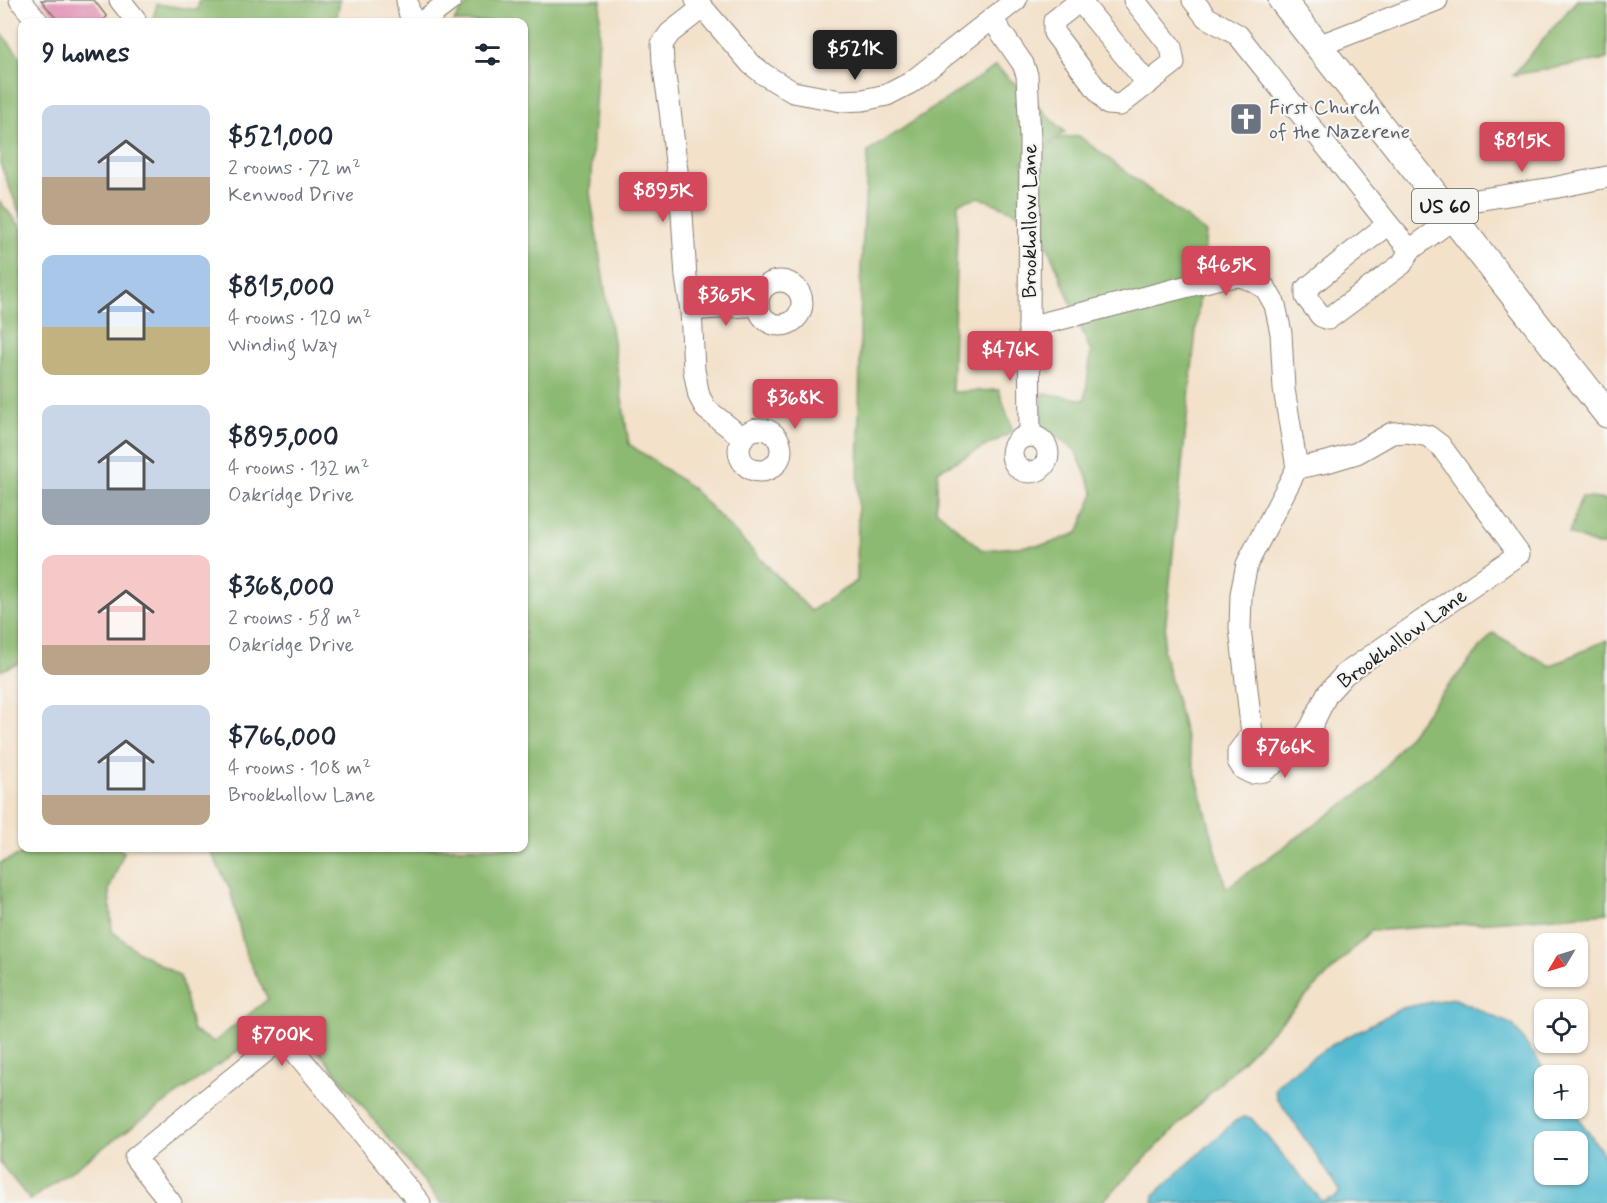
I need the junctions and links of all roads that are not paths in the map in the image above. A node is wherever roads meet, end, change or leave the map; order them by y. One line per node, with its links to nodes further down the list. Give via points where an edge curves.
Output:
1 (20, 0): 12 (street)
2 (120, 0): 13 (street)
3 (407, 0): 14 (street)
4 (452, 0): 15 (street)
5 (1016, 0): 16 (street)
6 (1080, 0): 18 (street); 18 (street, via 1054,21 1054,33 1108,104 1120,105)
7 (1134, 0): 18 (street, via 1172,47 1174,63)
8 (1192, 0): 21 (street, via 1206,17 1238,35)
9 (1282, 0): 17 (main road, US 60)
10 (1437, 0): 17 (street)
11 (699, 4): 16 (street, via 765,75 793,92 841,101 887,95 910,83); 24 (street, via 662,44)
12 (35, 18)
13 (134, 18)
14 (411, 18)
15 (427, 18)
16 (992, 20): 25 (street, Brookhollow Lane, via 1027,75)
17 (1318, 46): 20 (main road, US 60)
18 (1148, 84)
19 (1607, 177): 20 (street)
20 (1449, 212): 22 (street); 26 (main road, US 60)
21 (1388, 224): 22 (street); 22 (street, via 1306,289 1306,297 1321,316 1328,319 1402,264)
22 (1410, 250)
23 (758, 305): 24 (street)
24 (691, 310): 28 (street, via 699,396 706,409)
25 (1029, 327): 27 (street); 29 (street, Brookhollow Lane, via 1220,278 1241,276 1255,282 1266,289 1275,305)
26 (1607, 414)
27 (1030, 436)
28 (743, 438)
29 (1297, 468): 30 (street, via 1247,564 1241,594 1240,628); 31 (street, Brookhollow Lane, via 1357,453 1392,433 1428,436 1445,451 1520,554 1345,674 1327,694 1297,747)
30 (1252, 734): 31 (street); 31 (street, Brookhollow Lane, via 1238,752 1243,769 1251,773 1264,771)
31 (1281, 758)
32 (171, 1203): 33 (street, via 135,1158 283,1037)
33 (420, 1203)

